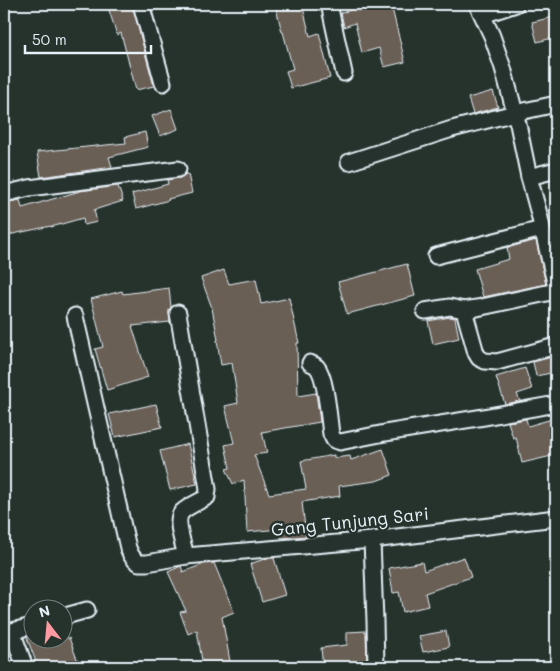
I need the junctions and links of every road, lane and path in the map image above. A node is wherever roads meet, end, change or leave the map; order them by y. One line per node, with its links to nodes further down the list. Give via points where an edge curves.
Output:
1 (141, 4): 6 (street)
2 (329, 4): 5 (street)
3 (516, 4): 4 (street)
4 (480, 9): 8 (street, via 492,36)
5 (344, 74)
6 (163, 84)
7 (556, 104): 8 (street)
8 (515, 113): 9 (street); 12 (street)
9 (349, 162)
10 (178, 169): 13 (street)
11 (556, 170): 12 (street)
12 (529, 177): 14 (street)
13 (4, 194)
14 (542, 229): 15 (street); 16 (street)
15 (436, 256)
16 (556, 287)
17 (556, 291): 18 (street)
18 (464, 310): 19 (street, via 450,307); 22 (street, via 476,353 484,361 497,362)
19 (425, 311)
20 (178, 313): 27 (street, via 208,489 206,497 179,516)
21 (75, 316): 27 (street, Gang Tunjung Sari, via 131,555 139,563)
22 (556, 346)
23 (310, 362): 24 (street, via 318,368 321,376 331,434 340,442)
24 (556, 404)
25 (556, 518): 26 (street, Gang Tunjung Sari)
26 (372, 540): 27 (street, Gang Tunjung Sari); 33 (street)
27 (186, 556)
28 (87, 610): 29 (street)
29 (72, 614)
30 (22, 628): 31 (street)
31 (8, 632): 32 (street)
32 (25, 667)
33 (376, 667)

